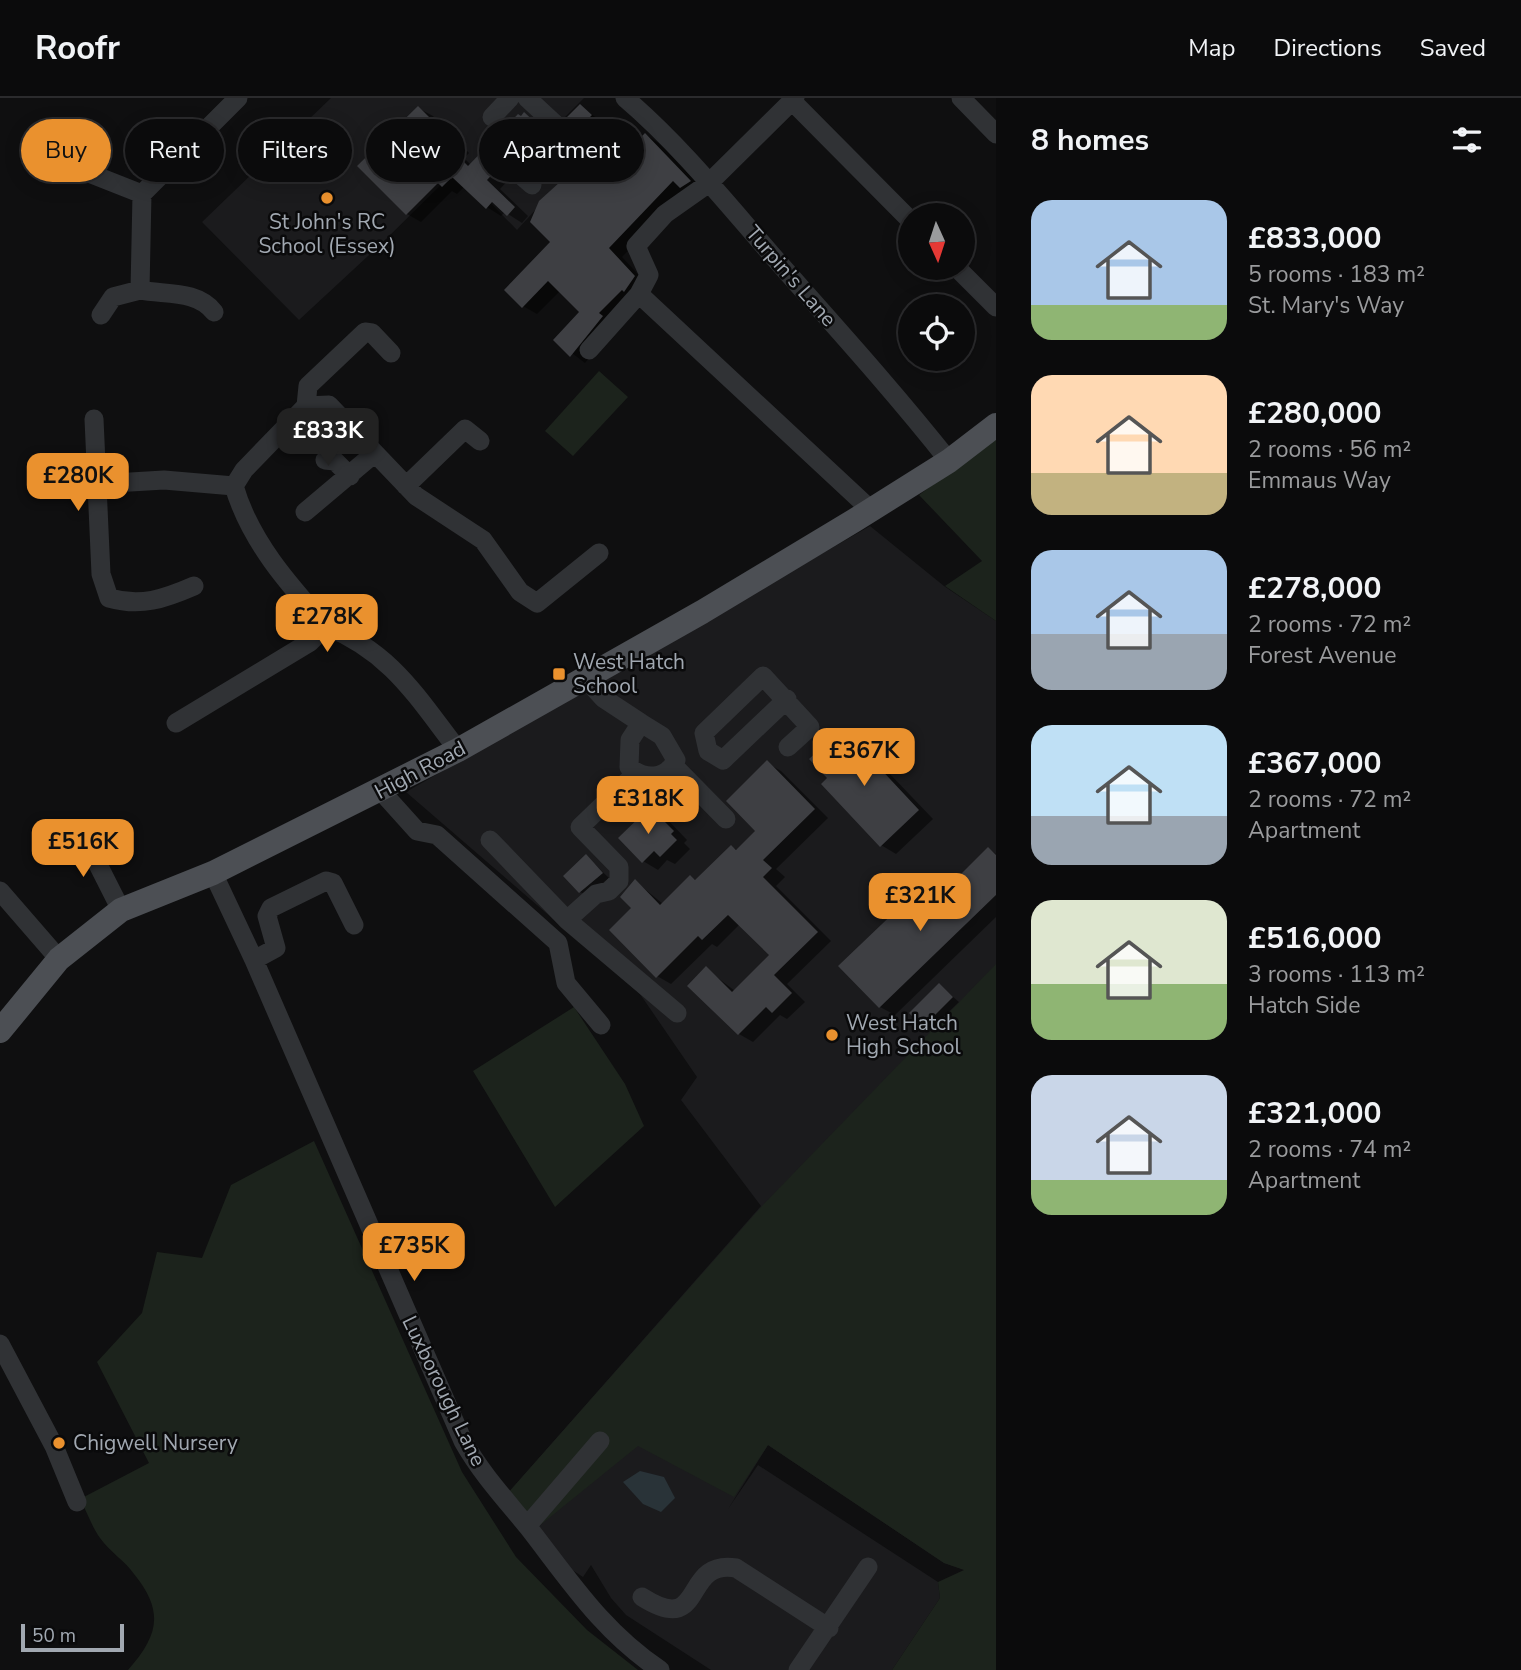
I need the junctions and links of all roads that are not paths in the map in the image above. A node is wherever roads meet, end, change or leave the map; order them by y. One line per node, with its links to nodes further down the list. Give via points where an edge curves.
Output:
1 (510, 98): 7 (street)
2 (527, 98): 11 (street, via 555,124 514,169)
3 (625, 98): 10 (street, Turpin's Lane)
4 (961, 98): 8 (street)
5 (794, 99): 10 (street); 13 (street)
6 (229, 100): 12 (street)
7 (492, 117)
8 (996, 134)
9 (111, 182): 12 (street)
10 (709, 183): 16 (street, via 665,214 636,246 649,275); 28 (street, Turpin's Lane)
11 (532, 185)
12 (142, 194): 15 (street)
13 (898, 207)
14 (969, 280): 17 (street)
15 (140, 290): 18 (street, via 202,300); 19 (street, via 113,297)
16 (639, 294): 20 (street); 34 (street)
17 (996, 307)
18 (214, 312)
19 (101, 315)
20 (589, 350)
21 (391, 354): 22 (street, via 372,333 365,332 308,386)
22 (306, 407): 26 (street, via 329,405); 31 (street)
23 (93, 419): 30 (street)
24 (996, 425): 28 (main road, High Road)
25 (480, 441): 32 (street, via 465,429)
26 (375, 453): 29 (street); 32 (street)
27 (325, 460): 29 (street, via 335,461)
28 (948, 461): 34 (main road, High Road)
29 (350, 476): 33 (street)
30 (97, 484): 31 (street, via 164,480); 36 (street, via 101,574 109,598 145,603)
31 (234, 486): 37 (street, via 238,502 277,573)
32 (406, 486): 35 (street, via 483,540 520,592 537,603)
33 (305, 512)
34 (863, 515): 38 (main road, High Road)
35 (599, 553)
36 (194, 586)
37 (326, 626): 40 (street, via 310,642); 43 (street, via 378,653)
38 (584, 677): 41 (street, via 603,698); 43 (main road, High Road)
39 (787, 699): 42 (street, via 810,727); 44 (street, via 723,760); 44 (street, via 763,676 704,733)
40 (176, 723)
41 (641, 723): 45 (street, via 662,736); 46 (street, via 628,757 629,767)
42 (788, 747)
43 (458, 750): 47 (main road, High Road)
44 (708, 751): 45 (street)
45 (675, 763): 46 (street, via 660,775); 48 (street)
46 (636, 773): 54 (street, via 580,827 619,867 619,881)
47 (381, 791): 51 (main road, High Road); 59 (street, via 417,831 437,835 558,943 566,983)
48 (726, 820)
49 (81, 831): 53 (street)
50 (490, 840): 54 (street)
51 (213, 873): 53 (main road, High Road); 57 (street, Luxborough Lane)
52 (0, 891): 56 (street)
53 (121, 910): 56 (main road, High Road)
54 (567, 920): 58 (street)
55 (354, 925): 57 (street, via 333,883 326,881 271,908 267,916 276,948)
56 (59, 959): 60 (main road, High Road)
57 (254, 960): 64 (street, Luxborough Lane, via 463,1441)
58 (677, 1013)
59 (601, 1025)
60 (0, 1031)
61 (0, 1344): 63 (street, via 54,1446)
62 (600, 1441): 64 (street)
63 (77, 1502)
64 (527, 1526): 68 (street, Luxborough Lane, via 578,1596)
65 (868, 1567): 67 (street)
66 (642, 1597): 67 (street, via 663,1610 674,1610 684,1605 709,1570 736,1568)
67 (829, 1628): 69 (street)
68 (660, 1670)
69 (798, 1670)

